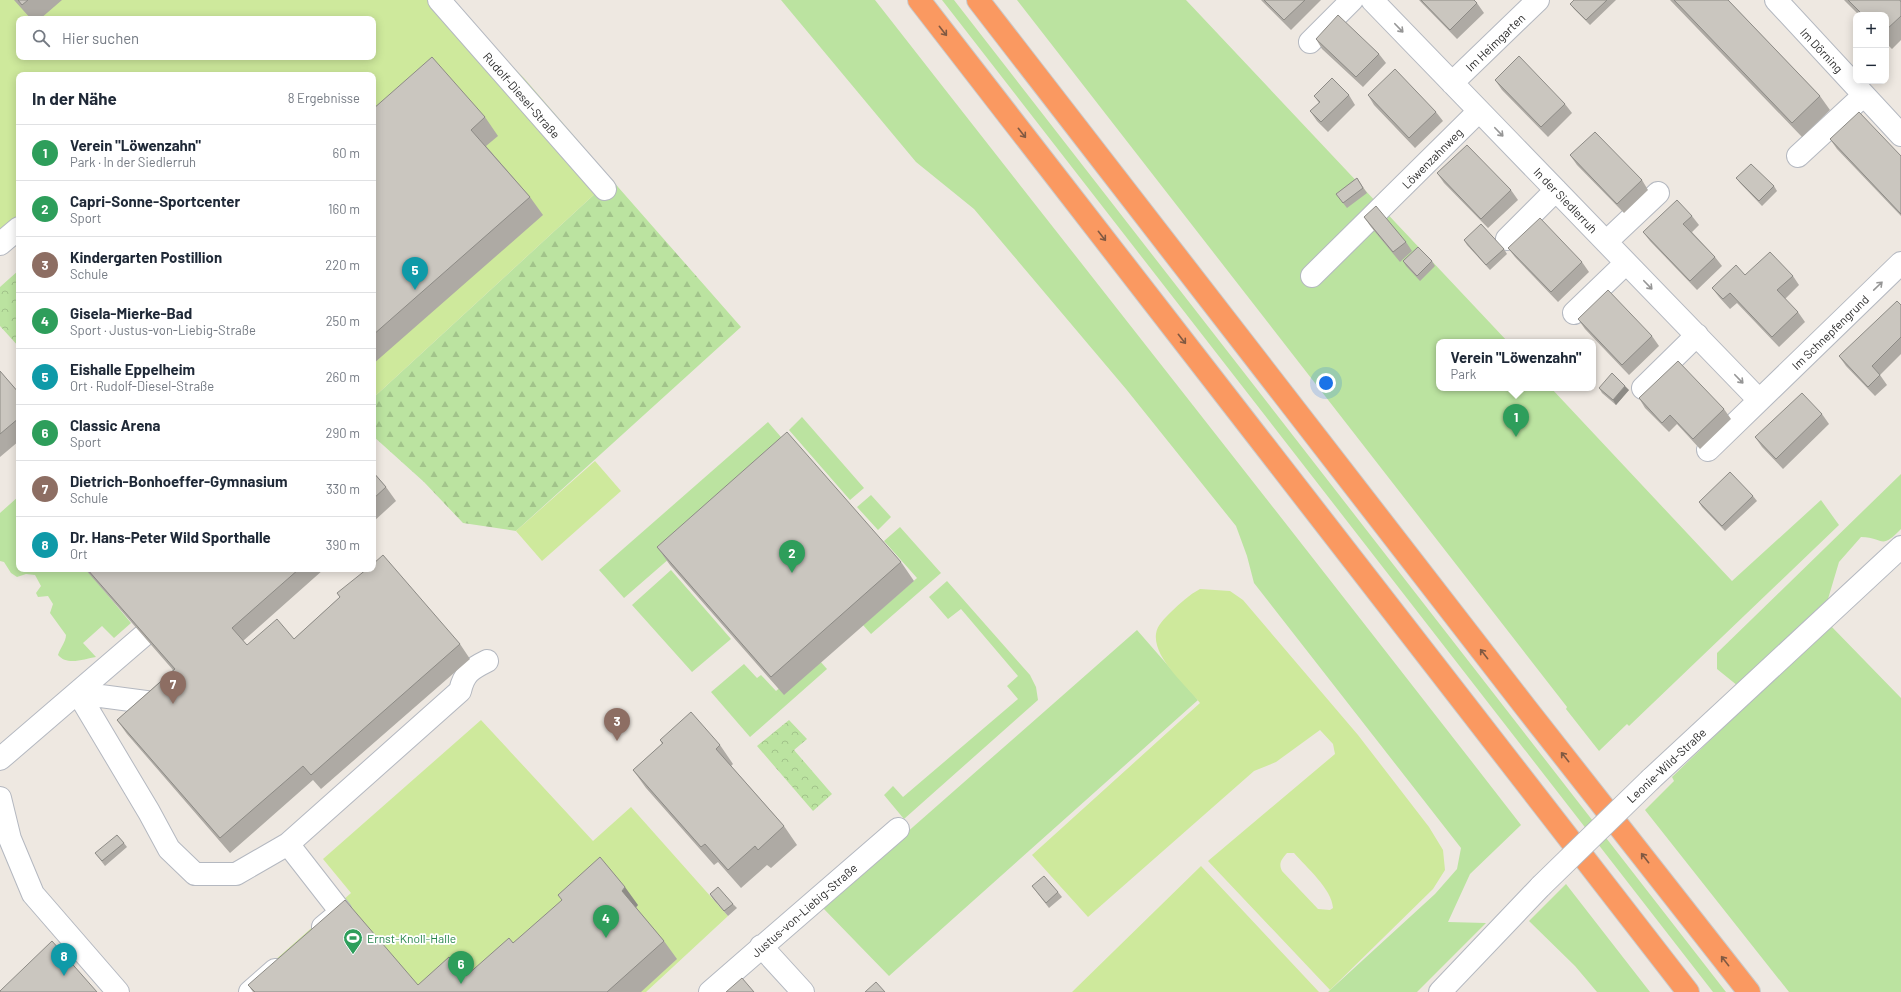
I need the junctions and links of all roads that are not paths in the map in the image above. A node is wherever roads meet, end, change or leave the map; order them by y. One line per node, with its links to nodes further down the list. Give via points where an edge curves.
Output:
1 (439, 0): 14 (street, Rudolf-Diesel-Straße)
2 (919, 0): 46 (highway, one-way to 46)
3 (978, 0): 47 (highway, one-way to 3)
4 (1352, 0): 8 (street)
5 (1372, 0): 9 (street, In der Siedlerruh, one-way to 9)
6 (1538, 0): 9 (street, Im Heimgarten)
7 (1776, 0): 10 (street, Im Dörning)
8 (1310, 42)
9 (1452, 83): 11 (street, In der Siedlerruh)
10 (1864, 95): 12 (street, Im Dörning); 13 (street)
11 (1479, 111): 15 (street, In der Siedlerruh, one-way to 15); 23 (street, Löwenzahnweg)
12 (1901, 135)
13 (1798, 156)
14 (605, 189)
15 (1556, 190): 18 (street); 19 (street, In der Siedlerruh)
16 (1658, 193): 19 (street)
17 (16, 231): 20 (street)
18 (1507, 239)
19 (1606, 242): 21 (street, In der Siedlerruh)
20 (0, 244)
21 (1626, 263): 24 (street); 25 (street, In der Siedlerruh, one-way to 25)
22 (1901, 264): 27 (street, Im Schnepfengrund, one-way to 22)
23 (1312, 276)
24 (1574, 313)
25 (1697, 335): 26 (street); 27 (street, In der Siedlerruh, one-way to 27)
26 (1643, 388)
27 (1759, 400): 28 (street, Im Schnepfengrund)
28 (1708, 450)
29 (1901, 547): 45 (street, Leonie-Wild-Straße, bridge, via 1651,779 1541,886)
30 (143, 636): 32 (street)
31 (487, 661): 37 (street, via 463,678 460,691)
32 (78, 693): 33 (street); 34 (street); 37 (street, via 169,849 195,874 236,874)
33 (161, 704)
34 (0, 759)
35 (0, 798): 41 (street, via 10,839 33,894)
36 (898, 829): 39 (street, Justus-von-Liebig-Straße)
37 (288, 844): 38 (street, via 341,912)
38 (308, 942)
39 (761, 946): 43 (street, Justus-von-Liebig-Straße); 44 (street)
40 (291, 956): 42 (street)
41 (118, 992)
42 (250, 992)
43 (710, 992)
44 (803, 992)
45 (1440, 992)
46 (1688, 992)
47 (1749, 992)

